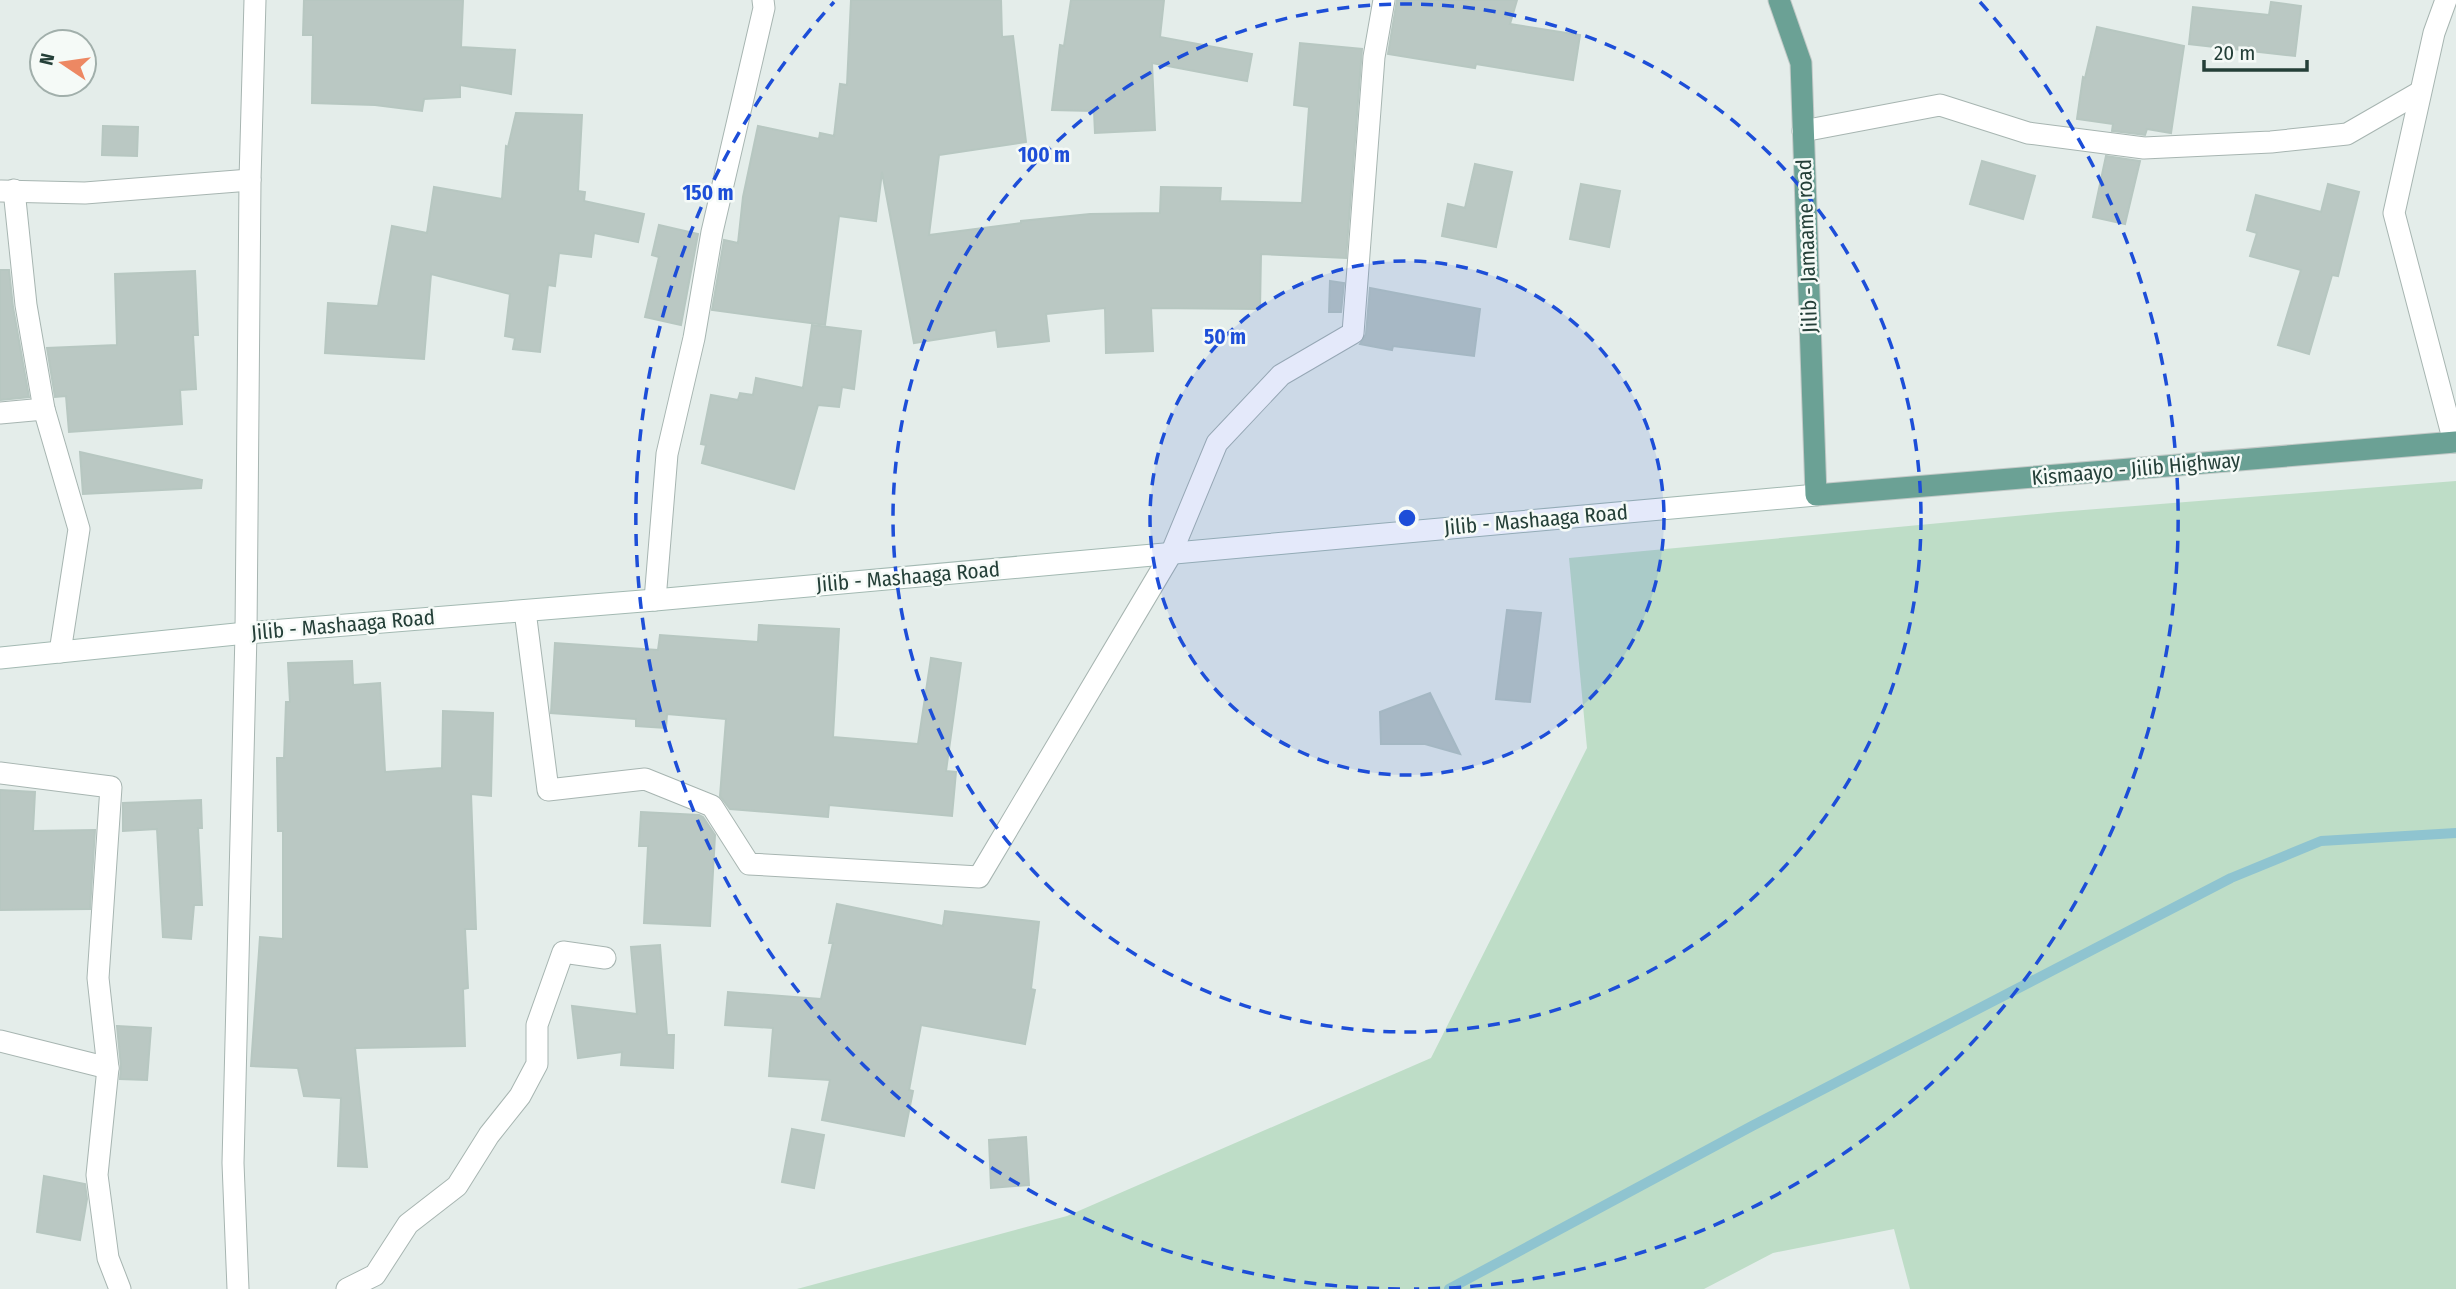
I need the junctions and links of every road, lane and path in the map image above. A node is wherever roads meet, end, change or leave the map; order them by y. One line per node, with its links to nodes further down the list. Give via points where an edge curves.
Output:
1 (255, 0): 8 (street)
2 (764, 0): 15 (street, via 667,454)
3 (1384, 0): 14 (street, via 1374,57 1353,333 1281,375 1217,443)
4 (1779, 0): 7 (main road, Jilib - Jamaame road, via 1801,63)
5 (2446, 0): 6 (street)
6 (2420, 92): 7 (street, via 2347,134 2271,142 2144,148 2028,133 1940,105); 12 (street, via 2394,213)
7 (1803, 131): 13 (main road, Jilib - Jamaame road)
8 (250, 180): 9 (street, via 85,193); 17 (street)
9 (7, 191): 10 (street)
10 (44, 409): 11 (street); 18 (street, via 79,529)
11 (0, 413)
12 (2455, 442): 13 (main road, Kismaayo - Jilib Highway)
13 (1816, 495): 14 (street, Jilib - Mashaaga Road)
14 (1171, 554): 15 (street, Jilib - Mashaaga Road); 16 (street, via 979,877 749,864 712,806 645,779 548,790)
15 (655, 600): 16 (street, Jilib - Mashaaga Road)
16 (525, 611): 17 (street, Jilib - Mashaaga Road)
17 (247, 633): 18 (street, Jilib - Mashaaga Road); 25 (street, via 233,1163)
18 (60, 652): 19 (street, Jilib - Mashaaga Road)
19 (0, 658)
20 (0, 772): 23 (street, via 111,787 98,978)
21 (605, 958): 26 (street, via 563,952 537,1025 537,1064 520,1096 457,1186 408,1224 375,1275)
22 (0, 1041): 23 (street)
23 (108, 1068): 24 (street, via 97,1175 108,1258)
24 (120, 1289)
25 (238, 1289)
26 (347, 1289)

